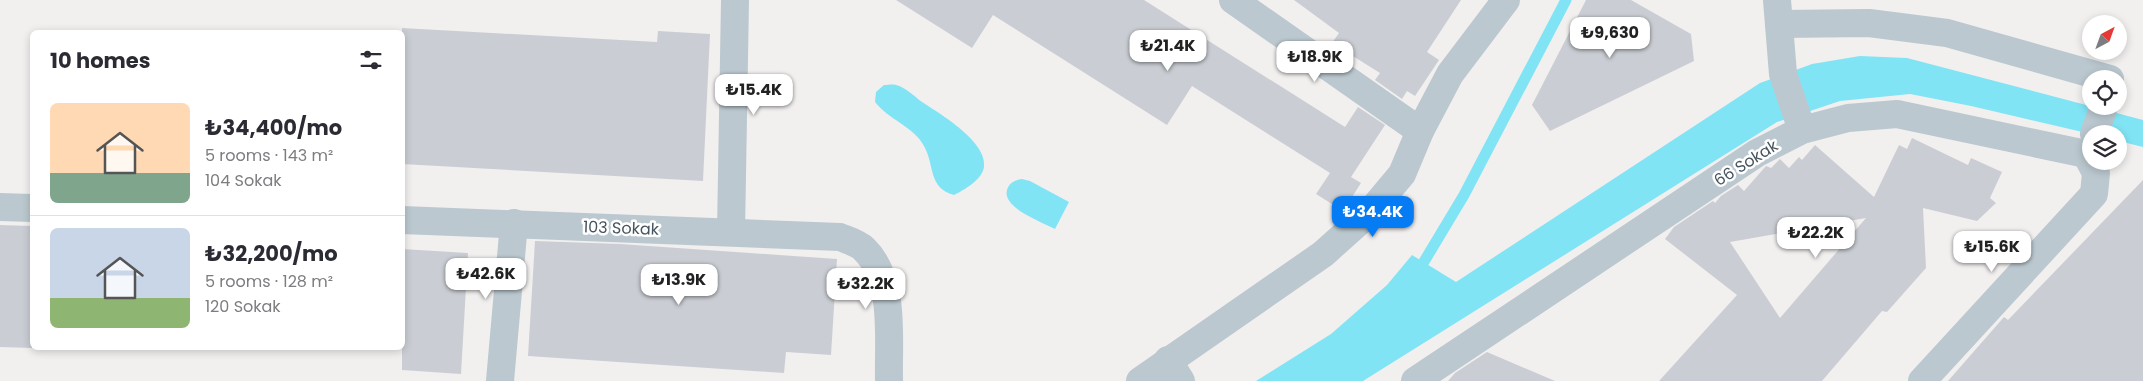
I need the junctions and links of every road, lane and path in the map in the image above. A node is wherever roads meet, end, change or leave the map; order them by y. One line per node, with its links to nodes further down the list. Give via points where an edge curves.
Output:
1 (735, 0): 14 (street)
2 (1233, 0): 7 (street)
3 (1506, 0): 7 (street, via 1450,74)
4 (1778, 12): 5 (street, via 1946,33); 6 (street, via 1783,74)
5 (2082, 71)
6 (1800, 122): 8 (street, 66 Sokak, via 1897,114); 19 (street, 66 Sokak, via 1757,154)
7 (1420, 131): 15 (street, via 1402,174 1371,211 1323,254)
8 (2082, 142)
9 (2095, 170): 20 (street, via 2094,194)
10 (0, 208): 11 (street)
11 (30, 208)
12 (405, 220): 13 (street, 103 Sokak)
13 (514, 224): 14 (street, 103 Sokak); 16 (street)
14 (731, 232): 17 (street, 103 Sokak, via 840,237 863,247 879,267 887,292)
15 (1175, 370): 18 (street)
16 (500, 381)
17 (889, 381)
18 (1140, 381)
19 (1415, 381)
20 (1922, 381)

